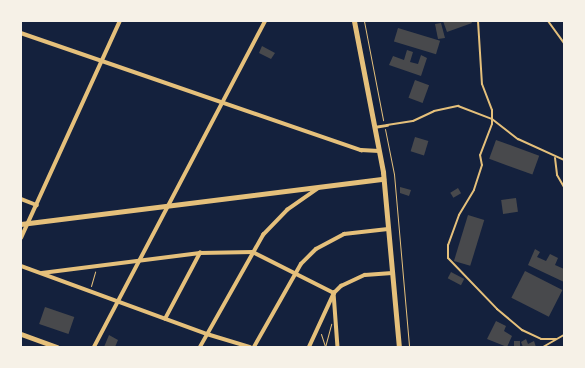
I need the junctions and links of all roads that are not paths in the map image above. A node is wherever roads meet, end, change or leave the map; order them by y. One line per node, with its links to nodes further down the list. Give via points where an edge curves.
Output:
1 (120, 21): 8 (street)
2 (265, 21): 9 (street)
3 (354, 21): 12 (main road)
4 (478, 21): 10 (lane, via 482,84)
5 (548, 21): 7 (lane)
6 (21, 33): 8 (street)
7 (564, 43)
8 (102, 60): 9 (street); 21 (street)
9 (222, 102): 13 (street, via 361,150); 20 (street)
10 (492, 119): 11 (lane, via 452,106 413,121); 14 (lane, via 518,139); 39 (lane, via 480,155 482,165 474,190 459,215 448,245 448,258 497,309 522,330 541,339)
11 (386, 125): 12 (street)
12 (374, 127): 13 (main road)
13 (379, 151): 16 (main road)
14 (555, 158): 15 (lane); 18 (lane, via 557,175)
15 (564, 160)
16 (384, 179): 17 (street); 24 (main road)
17 (321, 186): 20 (street); 26 (street, via 278,218)
18 (564, 187)
19 (21, 199): 21 (street)
20 (170, 204): 22 (street); 28 (street)
21 (37, 205): 22 (street)
22 (28, 223): 23 (street); 25 (street)
23 (21, 224)
24 (388, 229): 30 (street, via 356,231 334,238 309,256); 32 (main road)
25 (21, 238)
26 (253, 252): 27 (street); 30 (street); 37 (street)
27 (200, 253): 28 (street); 35 (street)
28 (139, 260): 31 (street); 34 (street)
29 (21, 266): 31 (street)
30 (297, 272): 33 (street); 44 (street)
31 (42, 273): 34 (street)
32 (392, 273): 33 (street, via 357,277); 47 (main road)
33 (334, 293): 45 (street); 46 (street)
34 (117, 301): 35 (street); 41 (street)
35 (165, 318): 37 (street)
36 (21, 334): 40 (main road)
37 (207, 334): 42 (street); 43 (street)
38 (564, 335): 39 (lane)
39 (556, 339): 48 (lane)
40 (57, 347)
41 (94, 347)
42 (200, 347)
43 (250, 347)
44 (254, 347)
45 (309, 347)
46 (338, 347)
47 (399, 347)
48 (543, 347)

